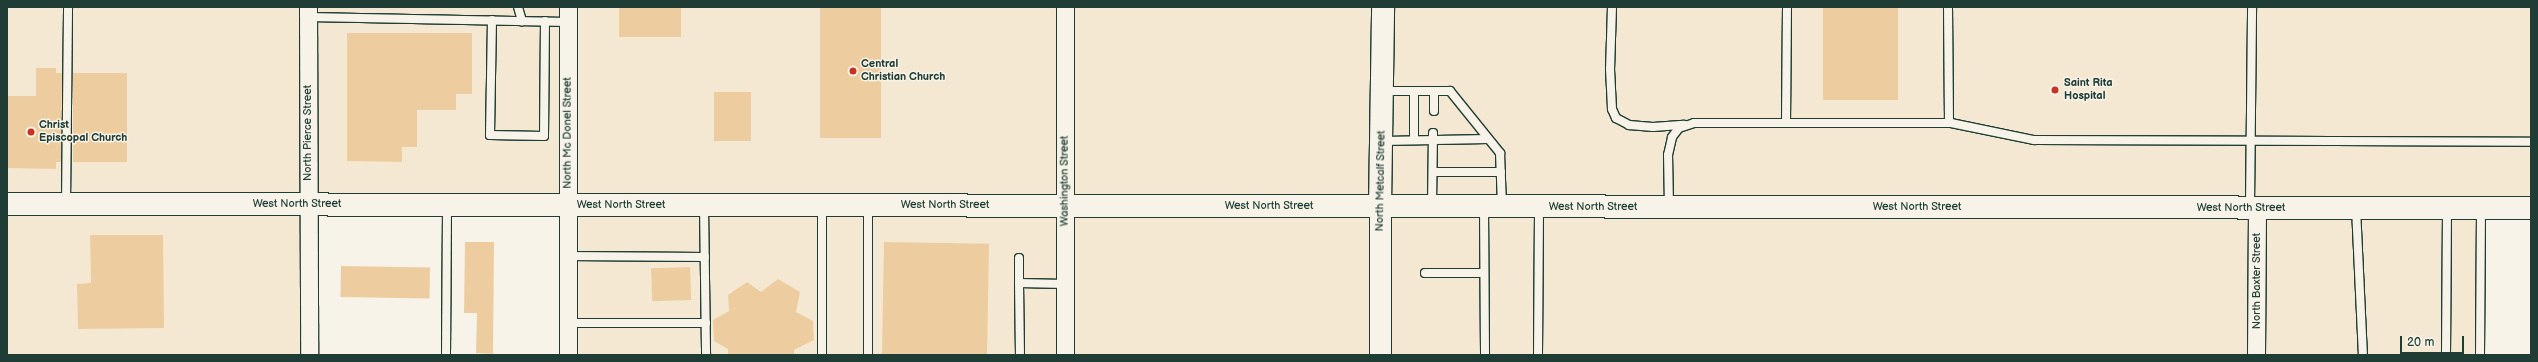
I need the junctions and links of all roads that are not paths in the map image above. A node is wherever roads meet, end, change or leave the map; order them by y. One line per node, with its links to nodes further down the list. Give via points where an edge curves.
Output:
1 (68, 7): 30 (lane)
2 (518, 7): 12 (lane)
3 (1065, 7): 37 (street, Washington Street)
4 (1383, 7): 14 (main road, North Metcalf Street)
5 (1612, 7): 19 (lane, via 1612,108 1616,118 1629,125 1653,127)
6 (1787, 7): 18 (lane)
7 (1948, 7): 20 (lane)
8 (2252, 7): 24 (lane)
9 (308, 12): 11 (lane); 31 (street, North Pierce Street)
10 (568, 14): 13 (lane); 33 (street, North Mc Donel Street)
11 (492, 20): 12 (lane); 13 (lane, via 490,135 544,136)
12 (522, 21): 13 (lane)
13 (545, 21)
14 (1381, 91): 15 (lane); 25 (main road, North Metcalf Street)
15 (1414, 91): 16 (lane); 23 (lane)
16 (1434, 91): 17 (lane); 22 (lane, via 1450,91)
17 (1434, 111)
18 (1786, 122): 19 (lane); 20 (lane)
19 (1694, 124): 42 (lane, via 1679,128 1672,137 1668,155)
20 (1950, 124): 24 (lane, via 2034,140)
21 (1433, 137): 22 (lane); 23 (lane); 27 (lane)
22 (1488, 139): 28 (lane, via 1500,153)
23 (1414, 140): 25 (lane)
24 (2250, 140): 26 (lane); 43 (lane)
25 (1381, 141): 38 (main road, North Metcalf Street)
26 (2531, 142)
27 (1433, 172): 28 (lane); 39 (lane)
28 (1501, 172): 40 (lane)
29 (7, 204): 30 (main road, West North Street)
30 (66, 204): 31 (main road, West North Street)
31 (309, 204): 32 (main road, West North Street); 57 (street, North Pierce Street)
32 (447, 204): 33 (main road, West North Street); 58 (lane)
33 (568, 205): 34 (main road, West North Street); 48 (street, North Mc Donel Street)
34 (704, 205): 35 (main road, West North Street); 49 (lane)
35 (822, 205): 36 (main road, West North Street); 61 (lane)
36 (868, 205): 37 (main road, West North Street); 62 (lane)
37 (1066, 205): 38 (main road, West North Street); 54 (street, Washington Street)
38 (1380, 206): 39 (main road, West North Street); 65 (street, North Metcalf Street)
39 (1432, 206): 40 (main road, West North Street)
40 (1493, 206): 41 (main road, West North Street); 52 (lane)
41 (1539, 206): 42 (main road, West North Street); 67 (lane)
42 (1669, 207): 43 (main road, West North Street)
43 (2253, 208): 44 (main road, West North Street); 68 (street, North Baxter Street)
44 (2356, 208): 45 (main road, West North Street); 69 (lane)
45 (2447, 208): 46 (main road, West North Street); 70 (lane)
46 (2481, 208): 47 (main road, West North Street); 71 (lane)
47 (2531, 208)
48 (568, 256): 49 (lane); 55 (street, North Mc Donel Street)
49 (705, 257): 56 (lane)
50 (1019, 258): 53 (lane)
51 (1425, 273): 52 (lane)
52 (1484, 273): 66 (lane)
53 (1020, 283): 54 (lane); 63 (lane)
54 (1065, 284): 64 (street, Washington Street)
55 (568, 323): 56 (lane); 59 (street, North Mc Donel Street)
56 (706, 323): 60 (lane)
57 (309, 355)
58 (446, 355)
59 (568, 355)
60 (706, 355)
61 (822, 355)
62 (868, 355)
63 (1020, 355)
64 (1065, 355)
65 (1380, 355)
66 (1485, 355)
67 (1538, 355)
68 (2256, 355)
69 (2363, 355)
70 (2446, 355)
71 (2480, 355)

